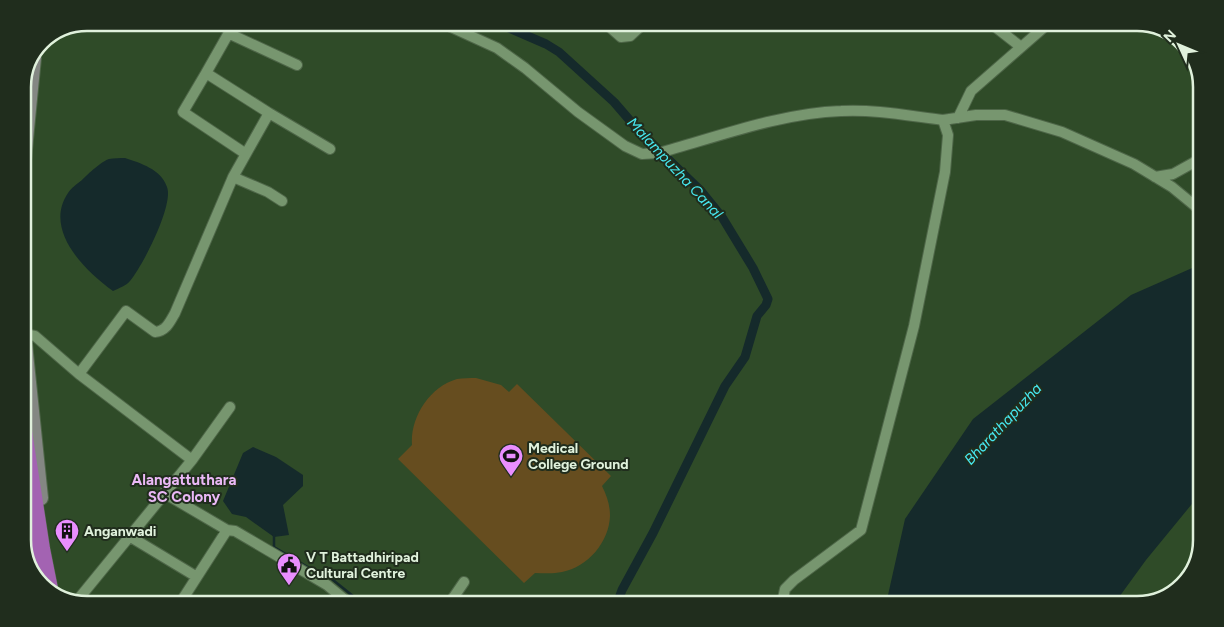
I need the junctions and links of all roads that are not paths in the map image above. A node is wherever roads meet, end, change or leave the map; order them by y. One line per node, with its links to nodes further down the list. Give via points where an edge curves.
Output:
1 (231, 31): 7 (street)
2 (460, 31): 13 (street, via 497,48 578,112 625,146 642,154 659,154 791,116 841,110)
3 (614, 31): 4 (street, via 621,37 630,36)
4 (635, 31)
5 (1001, 31): 8 (street)
6 (1039, 31): 8 (street)
7 (230, 34): 9 (street); 10 (street)
8 (1021, 46): 12 (street, via 971,90)
9 (297, 65)
10 (206, 73): 11 (street); 15 (street, via 183,112)
11 (269, 113): 14 (street); 15 (street)
12 (958, 118): 13 (street); 18 (street, via 1005,115 1062,132 1134,164)
13 (943, 120): 38 (street, via 948,135 945,172 914,326 861,530 794,580 785,589)
14 (330, 149)
15 (246, 154): 17 (street)
16 (1193, 163): 18 (street, via 1173,174)
17 (233, 177): 19 (street); 22 (street, via 167,326 155,332 126,311)
18 (1155, 177): 20 (street)
19 (282, 201)
20 (1193, 204)
21 (31, 335): 22 (street)
22 (79, 374): 25 (street)
23 (31, 402): 33 (street)
24 (230, 407): 25 (street)
25 (192, 460): 27 (street)
26 (31, 483): 31 (highway)
27 (164, 493): 28 (street); 29 (street)
28 (227, 530): 30 (street); 36 (street, via 235,531)
29 (129, 536): 30 (street); 34 (street)
30 (197, 577): 35 (street)
31 (47, 579)
32 (464, 582): 37 (street)
33 (54, 584)
34 (81, 595)
35 (185, 596)
36 (340, 596)
37 (454, 596)
38 (784, 596)

